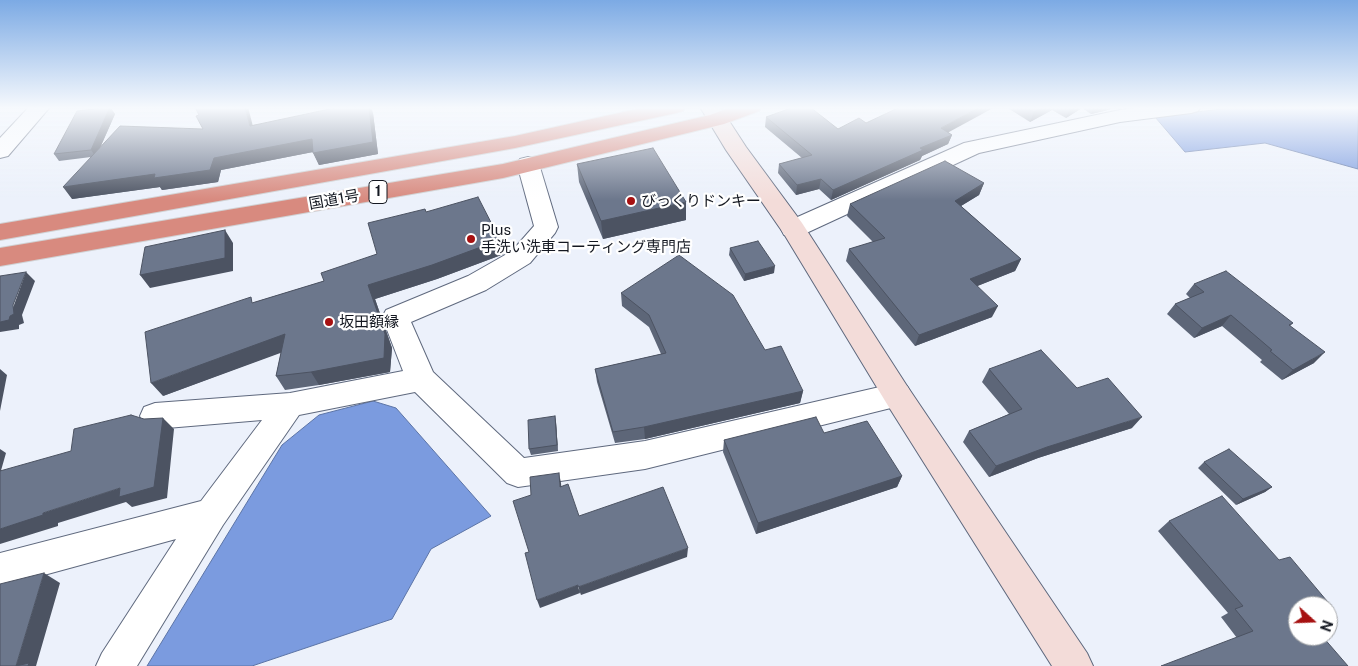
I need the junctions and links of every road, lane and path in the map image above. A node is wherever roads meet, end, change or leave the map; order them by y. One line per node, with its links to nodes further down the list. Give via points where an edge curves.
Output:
1 (12, 138): 6 (street)
2 (533, 138): 9 (highway, 国道1号 / 1)
3 (624, 138): 7 (highway, 国道1号 / 1)
4 (731, 138): 8 (street)
5 (1018, 138): 8 (street, via 972,148)
6 (0, 151)
7 (528, 164): 10 (highway, 国道1号 / 1, via 503,171); 11 (street, via 546,227 521,257 477,283 396,317)
8 (793, 229): 12 (street)
9 (0, 232)
10 (0, 257)
11 (421, 379): 12 (street, via 518,473 645,455); 13 (street)
12 (897, 395): 17 (street)
13 (290, 405): 14 (street); 15 (street)
14 (155, 416)
15 (211, 514): 16 (street); 18 (street)
16 (0, 570)
17 (1048, 624): 19 (street); 20 (street)
18 (116, 666)
19 (1074, 666)
20 (1090, 666)

